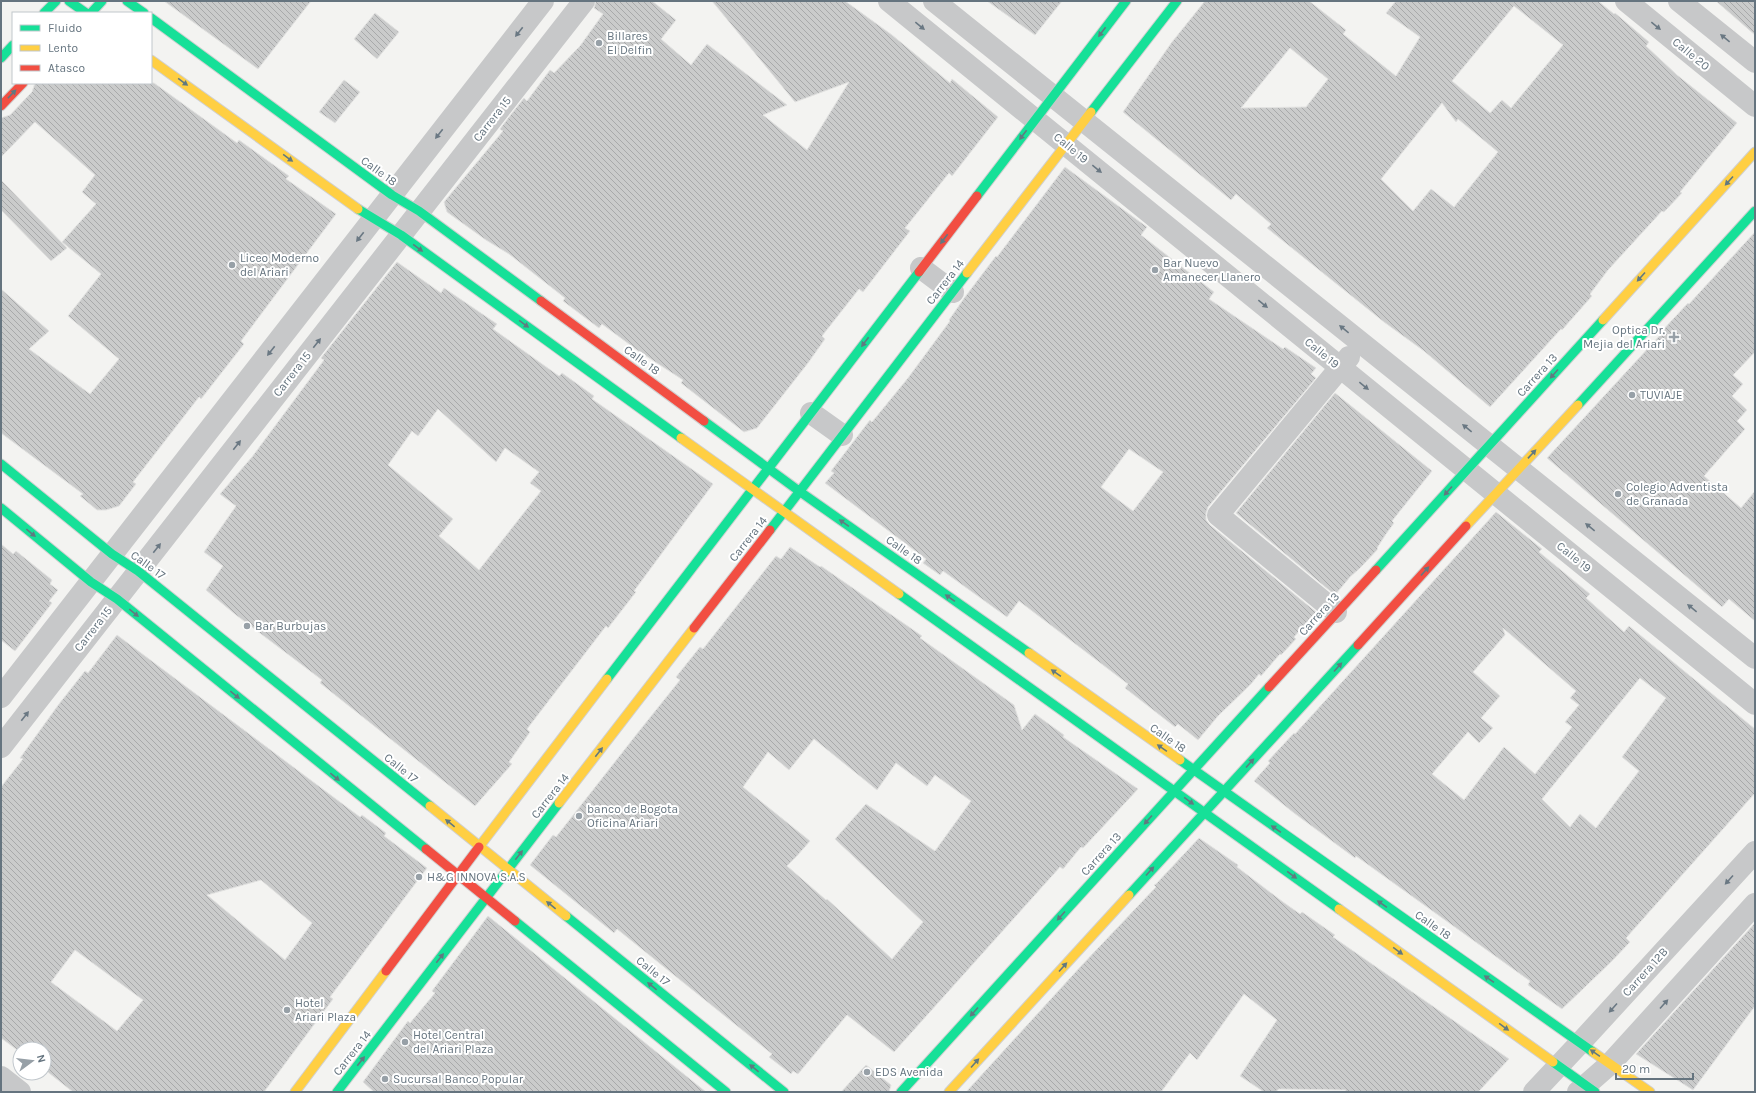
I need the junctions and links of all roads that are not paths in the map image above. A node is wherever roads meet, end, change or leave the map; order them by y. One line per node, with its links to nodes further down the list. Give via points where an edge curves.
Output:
1 (56, 1): 13 (street)
2 (68, 1): 14 (street)
3 (102, 1): 15 (street)
4 (127, 1): 16 (street)
5 (543, 1): 30 (street, one-way to 30)
6 (584, 1): 31 (street, Carrera 15)
7 (889, 1): 26 (street, Calle 19, one-way to 26)
8 (934, 1): 23 (street)
9 (1126, 1): 23 (street, Carrera 14, one-way to 23)
10 (1177, 1): 27 (street, Carrera 14)
11 (1626, 1): 25 (street, Calle 20, one-way to 25)
12 (1680, 1): 21 (street, one-way to 12)
13 (45, 12)
14 (84, 12)
15 (92, 12)
16 (143, 12)
17 (152, 19): 30 (street, Calle 18)
18 (12, 46): 19 (street)
19 (1, 58)
20 (152, 61): 33 (street, one-way to 33)
21 (1755, 62)
22 (22, 84): 24 (street, one-way to 22)
23 (1053, 96): 26 (street, Carrera 14); 27 (street)
24 (1, 106)
25 (1755, 106)
26 (1035, 119): 28 (street, Calle 19); 36 (street, Carrera 14, one-way to 36)
27 (1084, 121): 28 (street, Carrera 14); 35 (street)
28 (1066, 144): 37 (street, Calle 19, one-way to 37); 38 (street, Carrera 14)
29 (1755, 152): 43 (street, Carrera 13, one-way to 43)
30 (392, 195): 31 (street, Calle 18); 33 (street)
31 (419, 212): 34 (street, Carrera 15); 45 (street, Calle 18)
32 (1755, 212): 46 (street, one-way to 32)
33 (373, 219): 34 (street); 53 (street, one-way to 53)
34 (401, 235): 48 (street, one-way to 48); 54 (street, Carrera 15, one-way to 34)
35 (1258, 260): 37 (street); 39 (street, one-way to 35)
36 (921, 268): 38 (street); 41 (street, Carrera 14, one-way to 41)
37 (1238, 284): 40 (street, Calle 19, one-way to 40)
38 (953, 292): 42 (street, Carrera 14)
39 (1361, 343): 40 (street); 43 (street, one-way to 39)
40 (1340, 367): 47 (street, Calle 19, one-way to 47); 57 (street, via 1218,515)
41 (811, 413): 42 (street); 45 (street, Carrera 14)
42 (842, 435): 49 (street, Carrera 14)
43 (1489, 446): 46 (street); 47 (street, Carrera 13)
44 (1, 464): 53 (street, Calle 17)
45 (768, 469): 48 (street, Carrera 14); 49 (street, Calle 18)
46 (1518, 469): 50 (street); 58 (street, one-way to 46)
47 (1467, 470): 50 (street, Calle 19); 57 (street, Carrera 13, one-way to 57)
48 (752, 489): 52 (street); 68 (street, Carrera 14)
49 (800, 491): 52 (street, Carrera 14); 64 (street, Calle 18, one-way to 49)
50 (1496, 493): 60 (street, Calle 19); 66 (street, one-way to 50)
51 (1, 508): 55 (street, one-way to 55)
52 (784, 512): 65 (street); 70 (street, Carrera 14, one-way to 52)
53 (112, 554): 54 (street, Calle 17); 55 (street)
54 (138, 571): 56 (street, Carrera 15); 68 (street, Calle 17, one-way to 54)
55 (91, 582): 56 (street); 61 (street)
56 (117, 599): 63 (street, Carrera 15, one-way to 56); 71 (street, one-way to 71)
57 (1336, 612): 64 (street, Carrera 13)
58 (1717, 628): 59 (street); 60 (street)
59 (1755, 658)
60 (1699, 659): 62 (street, Calle 19)
61 (1, 697)
62 (1755, 704)
63 (1, 747)
64 (1194, 771): 65 (street, Carrera 13); 66 (street, Calle 18)
65 (1174, 791): 67 (street, one-way to 67); 84 (street, Carrera 13, one-way to 84)
66 (1224, 792): 67 (street); 74 (street, Calle 18, one-way to 66)
67 (1204, 812): 76 (street, one-way to 76); 85 (street, one-way to 67)
68 (479, 847): 70 (street, Calle 17); 71 (street, Carrera 14)
69 (1755, 852): 74 (street, Carrera 12B, one-way to 74)
70 (508, 870): 72 (street, Carrera 14); 83 (street, Calle 17, one-way to 70)
71 (457, 876): 72 (street); 80 (street, Carrera 14)
72 (486, 899): 81 (street, Carrera 14, one-way to 72); 82 (street)
73 (1755, 904): 75 (street, one-way to 73)
74 (1580, 1043): 75 (street, Calle 18, one-way to 74); 76 (street, Carrera 12B)
75 (1610, 1064): 78 (street); 87 (street, Calle 18)
76 (1558, 1065): 78 (street); 86 (street, Carrera 12B)
77 (1, 1077): 79 (street)
78 (1586, 1090)
79 (20, 1092)
80 (295, 1092)
81 (337, 1092)
82 (726, 1092)
83 (784, 1092)
84 (901, 1092)
85 (949, 1092)
86 (1534, 1092)
87 (1650, 1092)

